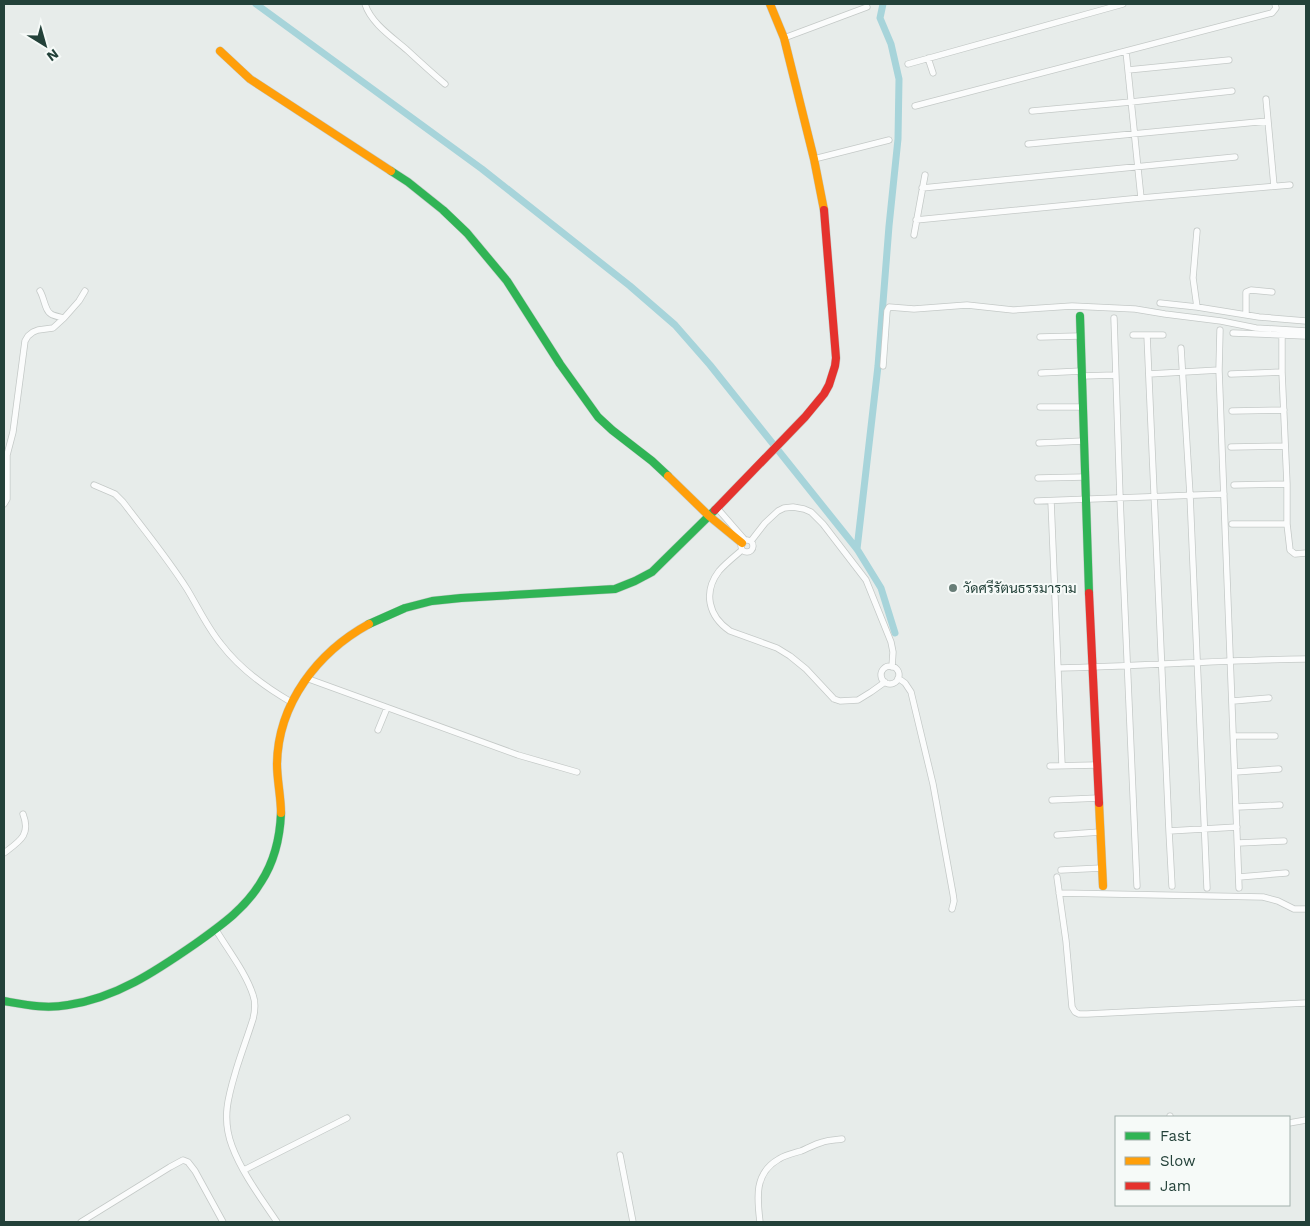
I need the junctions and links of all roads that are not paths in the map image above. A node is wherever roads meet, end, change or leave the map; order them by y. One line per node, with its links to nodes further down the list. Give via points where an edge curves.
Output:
1 (365, 4): 14 (street, via 384,31)
2 (770, 4): 6 (street)
3 (1123, 4): 9 (street)
4 (1275, 4): 8 (street, via 1272,13)
5 (867, 7): 6 (street)
6 (784, 38): 25 (street)
7 (220, 51): 87 (street, via 261,86 408,182 443,210 507,281 598,417 652,460)
8 (1126, 51): 12 (street); 18 (street)
9 (928, 58): 11 (street); 13 (street)
10 (1229, 60): 12 (street)
11 (908, 64)
12 (1128, 70): 17 (street)
13 (933, 73)
14 (445, 84)
15 (1232, 91): 17 (street)
16 (1266, 99): 20 (street)
17 (1131, 102): 19 (street); 21 (street)
18 (915, 106)
19 (1032, 111)
20 (1268, 121): 21 (street); 29 (street)
21 (1134, 134): 23 (street); 26 (street)
22 (889, 140): 25 (street)
23 (1028, 144)
24 (1235, 156): 26 (street)
25 (814, 159): 86 (street, via 827,240 835,366 824,394 805,417)
26 (1138, 166): 30 (street); 31 (street)
27 (925, 175): 30 (street)
28 (1290, 185): 29 (street)
29 (1274, 186): 31 (street)
30 (922, 188): 32 (street)
31 (1141, 198): 32 (street)
32 (916, 220): 34 (street)
33 (1197, 231): 39 (street, via 1193,278)
34 (914, 235)
35 (40, 290): 42 (street, via 46,309)
36 (86, 291): 42 (street)
37 (1272, 292): 40 (street, via 1246,292)
38 (1160, 303): 39 (street)
39 (1197, 307): 40 (street)
40 (1246, 315): 44 (street)
41 (1080, 316): 52 (street)
42 (64, 318): 82 (street, via 54,328 33,332 25,341 6,463)
43 (1114, 318): 64 (street)
44 (1306, 321)
45 (1220, 330): 57 (street)
46 (1306, 330): 56 (street, via 1256,328 1134,309 1072,306 1013,310 968,304 914,309 889,306)
47 (1233, 333): 51 (street)
48 (1133, 335): 49 (street)
49 (1147, 335): 50 (street); 62 (street)
50 (1163, 335)
51 (1282, 335): 53 (street); 58 (street)
52 (1080, 336): 54 (street); 60 (street)
53 (1306, 336)
54 (1040, 337)
55 (1181, 348): 61 (street)
56 (883, 366)
57 (1219, 370): 61 (street); 78 (street)
58 (1282, 372): 63 (street); 67 (street)
59 (1041, 373): 60 (street)
60 (1082, 373): 64 (street); 66 (street)
61 (1183, 373): 62 (street); 79 (street)
62 (1149, 374): 80 (street)
63 (1231, 374)
64 (1116, 375): 81 (street)
65 (1040, 407): 66 (street)
66 (1083, 407): 69 (street)
67 (1284, 410): 68 (street); 71 (street)
68 (1232, 411)
69 (1084, 442): 70 (street); 73 (street)
70 (1039, 443)
71 (1285, 446): 72 (street); 75 (street)
72 (1231, 447)
73 (1085, 477): 74 (street); 83 (street)
74 (1038, 478)
75 (1287, 484): 77 (street); 89 (street)
76 (94, 485): 106 (street, via 123,502 233,659 262,684)
77 (1234, 485)
78 (1224, 494): 79 (street); 94 (street)
79 (1190, 495): 80 (street); 95 (street)
80 (1155, 497): 81 (street); 96 (street)
81 (1120, 498): 83 (street); 97 (street)
82 (5, 499)
83 (1086, 499): 85 (street); 99 (street)
84 (1037, 501): 85 (street)
85 (1051, 501): 100 (street)
86 (717, 508): 87 (street); 90 (street)
87 (709, 516): 90 (street); 101 (street, via 652,572 635,582 615,589 431,601 378,620 346,639 326,654)
88 (1232, 524): 89 (street)
89 (1287, 524): 92 (street, via 1290,550 1295,554)
90 (729, 528): 91 (street)
91 (745, 543): 98 (street, via 772,515 784,508 804,509 818,518 866,580 891,642); 103 (street, via 721,569 709,592 713,613 725,628 790,656 834,699 858,700)
92 (1306, 553)
93 (1306, 659): 94 (street)
94 (1231, 660): 95 (street); 105 (street)
95 (1197, 662): 96 (street); 123 (street)
96 (1162, 664): 97 (street); 124 (street)
97 (1127, 666): 99 (street); 136 (street)
98 (892, 667): 102 (street, via 897,670); 103 (street, via 882,671 881,677)
99 (1092, 667): 100 (street); 112 (street)
100 (1058, 668): 111 (street)
101 (306, 678): 106 (street); 107 (street)
102 (898, 678): 103 (street, via 893,683); 142 (street, via 911,692 933,784 953,894)
103 (885, 682)
104 (1269, 698): 105 (street)
105 (1233, 701): 109 (street)
106 (292, 702): 144 (street, via 279,746 277,764 281,810 273,859 251,898)
107 (387, 708): 108 (street); 115 (street, via 518,755)
108 (378, 730)
109 (1234, 736): 110 (street); 116 (street)
110 (1274, 736)
111 (1062, 765): 112 (street); 113 (street)
112 (1097, 765): 117 (street)
113 (1050, 766)
114 (1279, 769): 116 (street)
115 (577, 772)
116 (1235, 772): 120 (street)
117 (1098, 798): 118 (street); 125 (street)
118 (1052, 800)
119 (1280, 806): 120 (street)
120 (1237, 807): 122 (street)
121 (23, 814): 129 (street, via 26,822 24,836)
122 (1237, 828): 123 (street); 128 (street)
123 (1204, 829): 124 (street); 138 (street)
124 (1169, 831): 137 (street)
125 (1100, 832): 126 (street); 130 (street)
126 (1057, 835)
127 (1284, 841): 128 (street)
128 (1238, 843): 134 (street)
129 (4, 853)
130 (1102, 868): 131 (street); 135 (street)
131 (1061, 870)
132 (1286, 873): 134 (street)
133 (1057, 877): 140 (street)
134 (1239, 877): 139 (street)
135 (1103, 886)
136 (1137, 886)
137 (1172, 886)
138 (1207, 888)
139 (1240, 888)
140 (1059, 893): 141 (street, via 1263,897 1294,909); 146 (street, via 1072,1007 1079,1014)
141 (1303, 909): 143 (street)
142 (952, 910)
143 (1306, 915)
144 (216, 930): 145 (street, via 149,976 111,994 75,1005 38,1007); 152 (street, via 254,996 253,1019 228,1097 226,1116 232,1146)
145 (4, 1001)
146 (1306, 1002)
147 (347, 1118): 152 (street)
148 (1306, 1120): 149 (street)
149 (1290, 1123)
150 (842, 1139): 157 (street, via 816,1144 779,1158 771,1165 757,1190)
151 (620, 1155): 156 (street)
152 (244, 1170): 155 (street)
153 (81, 1222): 154 (street, via 183,1160 195,1171)
154 (223, 1222)
155 (277, 1222)
156 (633, 1222)
157 (760, 1222)

